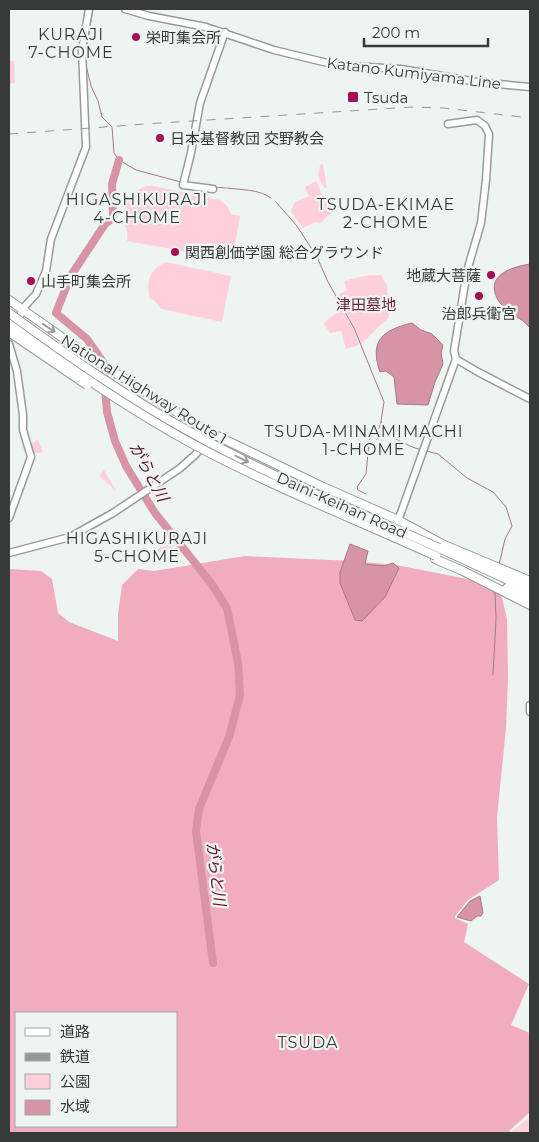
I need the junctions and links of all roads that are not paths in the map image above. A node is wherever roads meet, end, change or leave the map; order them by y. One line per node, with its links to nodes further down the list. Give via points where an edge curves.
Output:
1 (89, 9): 9 (street, via 82,50 86,147 51,239 46,270 36,294)
2 (125, 9): 3 (street, Katano Kumiyama Line)
3 (225, 32): 4 (street, Katano Kumiyama Line, via 274,50 336,65 401,69); 6 (street, via 200,103 183,185)
4 (530, 87)
5 (448, 124): 15 (street, via 477,120 485,126 488,134 481,222 467,272 454,351)
6 (213, 189)
7 (9, 300): 9 (highway, National Highway Route 1)
8 (9, 307): 14 (highway, bridge)
9 (23, 311): 12 (street); 17 (highway, National Highway Route 1, one-way to 17)
10 (9, 312): 14 (highway, Daini-Keihan Road, bridge)
11 (11, 327): 20 (highway, National Highway Route 1, bridge, via 65,371 145,421 226,465); 22 (highway, Daini-Keihan Road, bridge, via 128,406 189,442)
12 (9, 337)
13 (9, 344): 18 (street, via 17,371 23,430 31,457)
14 (52, 344): 22 (highway, Daini-Keihan Road, one-way to 22, bridge, via 193,434)
15 (456, 359): 16 (street); 19 (street)
16 (530, 399)
17 (212, 434): 19 (highway, National Highway Route 1); 21 (street, via 179,469 113,513 70,537)
18 (9, 518)
19 (398, 520): 20 (street); 23 (highway, National Highway Route 1, via 442,544)
20 (392, 540): 22 (highway, National Highway Route 1, bridge)
21 (9, 552)
22 (436, 554): 24 (highway, Daini-Keihan Road); 25 (highway, Daini-Keihan Road); 26 (highway, National Highway Route 1)
23 (530, 581)
24 (530, 590)
25 (530, 598)
26 (530, 605)
27 (530, 705): 28 (street)
28 (530, 712)

